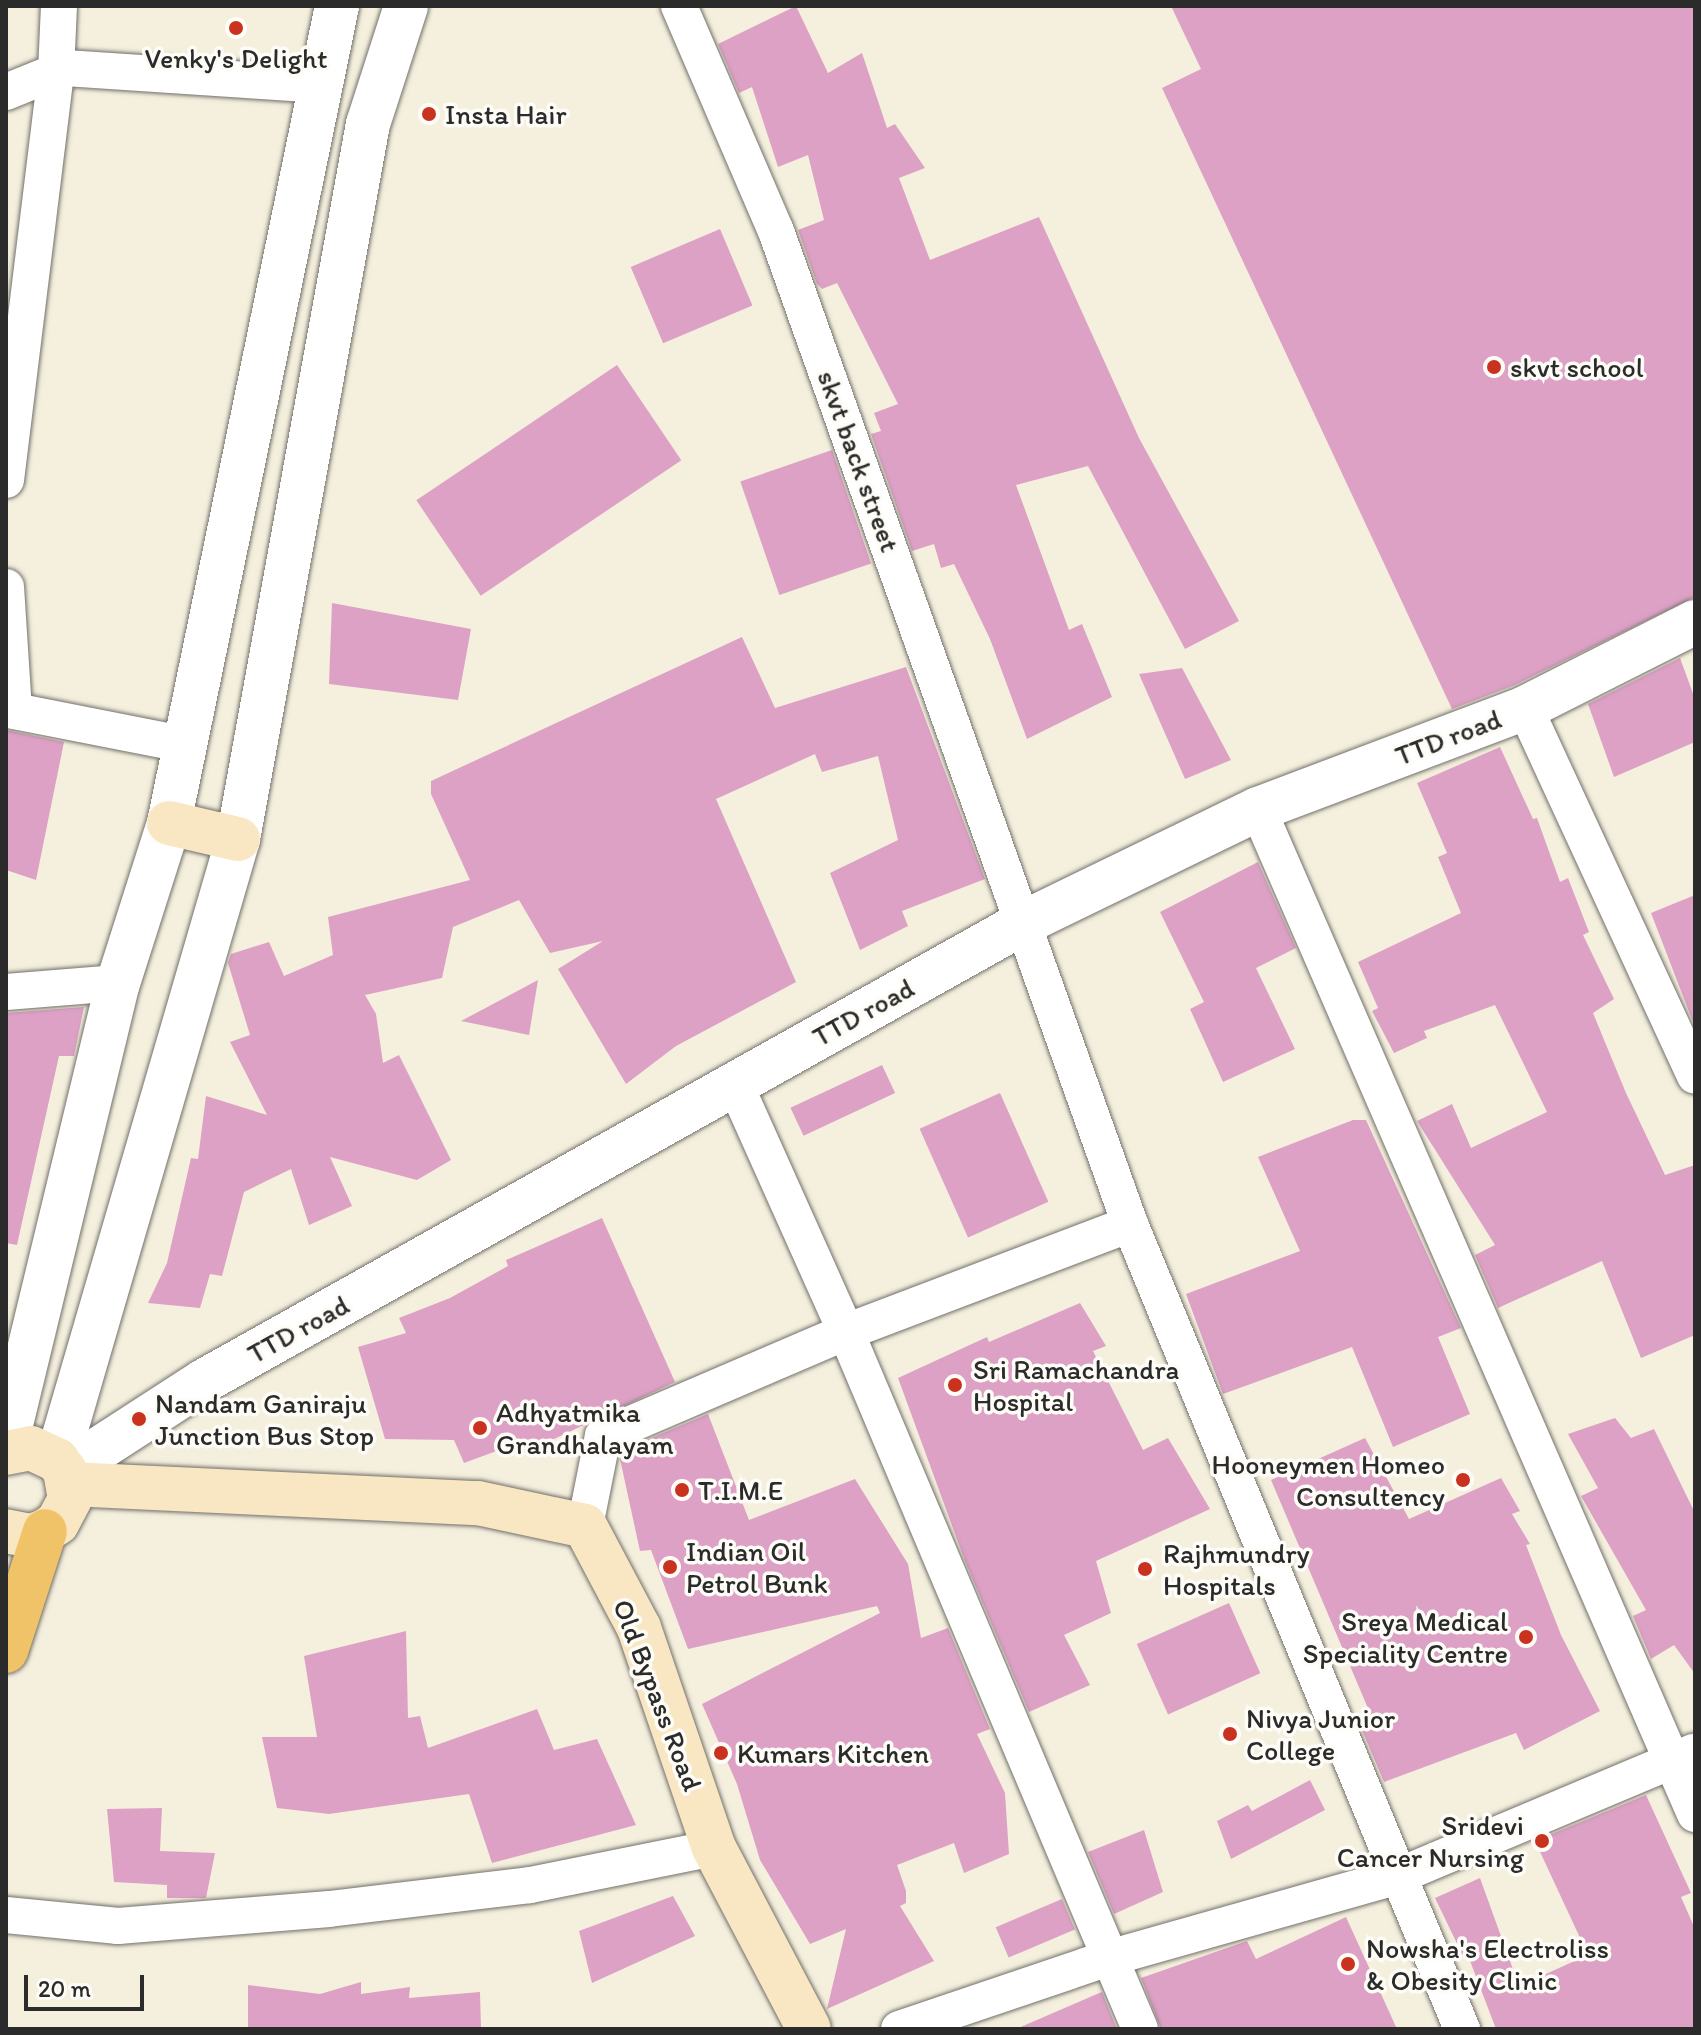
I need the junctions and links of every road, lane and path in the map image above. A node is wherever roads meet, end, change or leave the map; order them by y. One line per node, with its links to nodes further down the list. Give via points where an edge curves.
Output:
1 (59, 6): 5 (street)
2 (337, 6): 6 (street)
3 (406, 6): 16 (street, via 368,124)
4 (679, 6): 17 (street, skvt back street, via 776,231)
5 (56, 72): 6 (street, via 65,68); 7 (street); 8 (street)
6 (318, 85): 13 (street)
7 (6, 92)
8 (6, 480)
9 (6, 587): 12 (street)
10 (1695, 622): 11 (street, TTD road)
11 (1525, 708): 14 (street, TTD road); 20 (street)
12 (10, 711): 13 (street)
13 (182, 744): 15 (street)
14 (1258, 809): 17 (street, TTD road); 30 (street)
15 (169, 823): 16 (main road); 18 (street)
16 (238, 839): 26 (street)
17 (1021, 924): 21 (street, TTD road); 22 (street, skvt back street)
18 (118, 983): 19 (street); 24 (street)
19 (6, 992)
20 (1695, 1076)
21 (735, 1084): 23 (street); 26 (street, TTD road, via 204,1381)
22 (1130, 1224): 23 (street); 33 (street, skvt back street)
23 (846, 1332): 27 (street, via 603,1436); 35 (street)
24 (6, 1445)
25 (6, 1453): 26 (main road, via 31,1448)
26 (64, 1472): 27 (main road, via 478,1503); 28 (main road, via 65,1512)
27 (585, 1526): 32 (main road, Old Bypass Road, via 639,1628)
28 (26, 1531): 29 (main road)
29 (6, 1651)
30 (1684, 1756): 31 (street); 33 (street)
31 (1695, 1814)
32 (714, 1848): 34 (street, via 530,1885 329,1909 118,1926); 36 (main road, Old Bypass Road)
33 (1398, 1876): 35 (street); 39 (street, skvt back street)
34 (6, 1915)
35 (1109, 1958): 37 (street); 38 (street)
36 (809, 2029)
37 (899, 2029)
38 (1140, 2029)
39 (1462, 2029)

